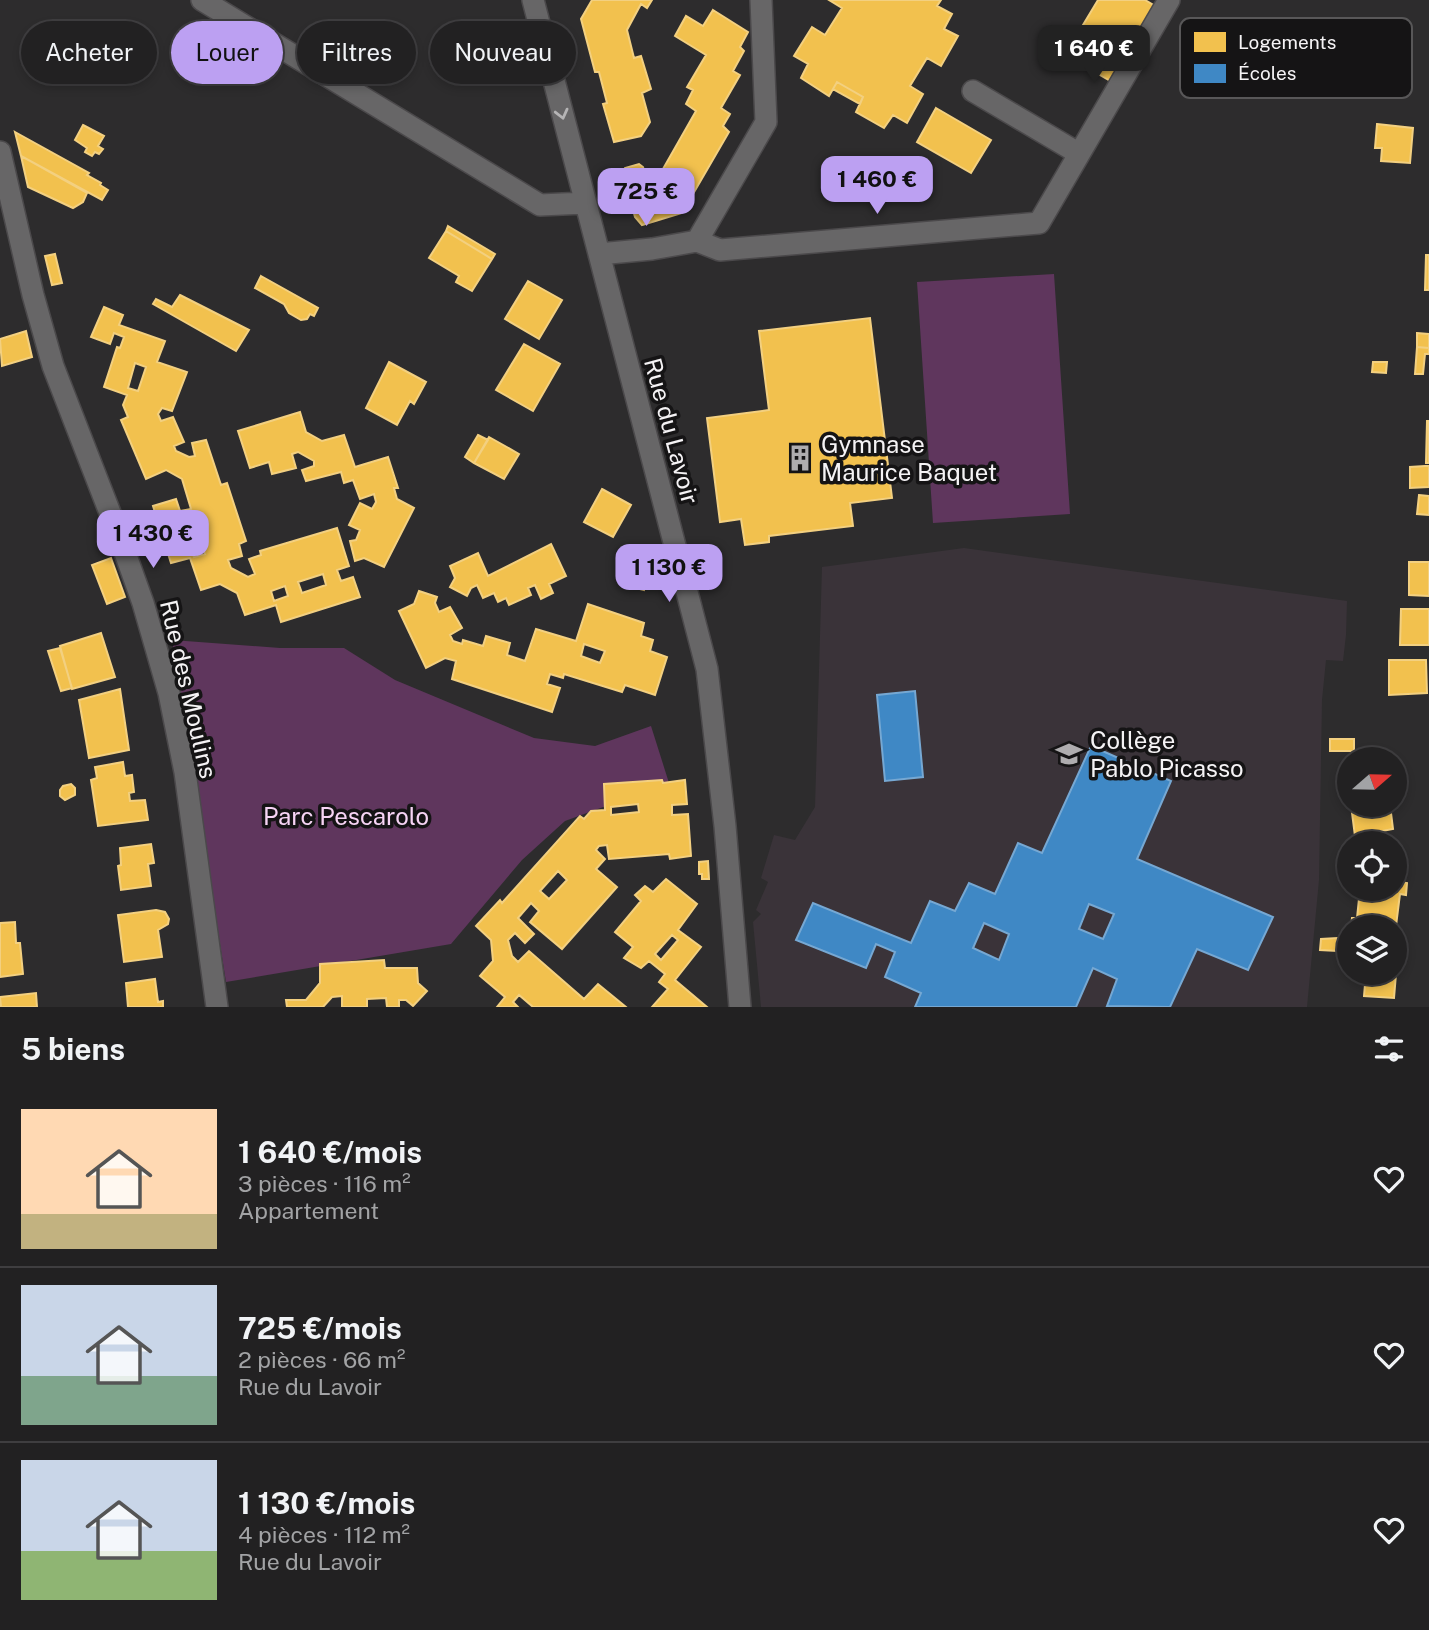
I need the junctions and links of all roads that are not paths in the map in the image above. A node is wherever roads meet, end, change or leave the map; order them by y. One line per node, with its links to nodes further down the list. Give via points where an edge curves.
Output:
1 (202, 0): 8 (street, via 540,205)
2 (533, 0): 8 (street, Rue du Lavoir, one-way to 8)
3 (761, 0): 9 (street, via 766,122)
4 (1169, 0): 7 (street)
5 (973, 91): 7 (street)
6 (0, 152): 11 (street, Rue des Moulins, via 52,366 143,603 169,693 185,772)
7 (1079, 153): 9 (street, via 1039,222 720,250)
8 (585, 203): 10 (street, Rue du Lavoir)
9 (697, 241): 10 (street)
10 (599, 254): 12 (street, Rue du Lavoir, via 707,669)
11 (217, 1007)
12 (740, 1007)

